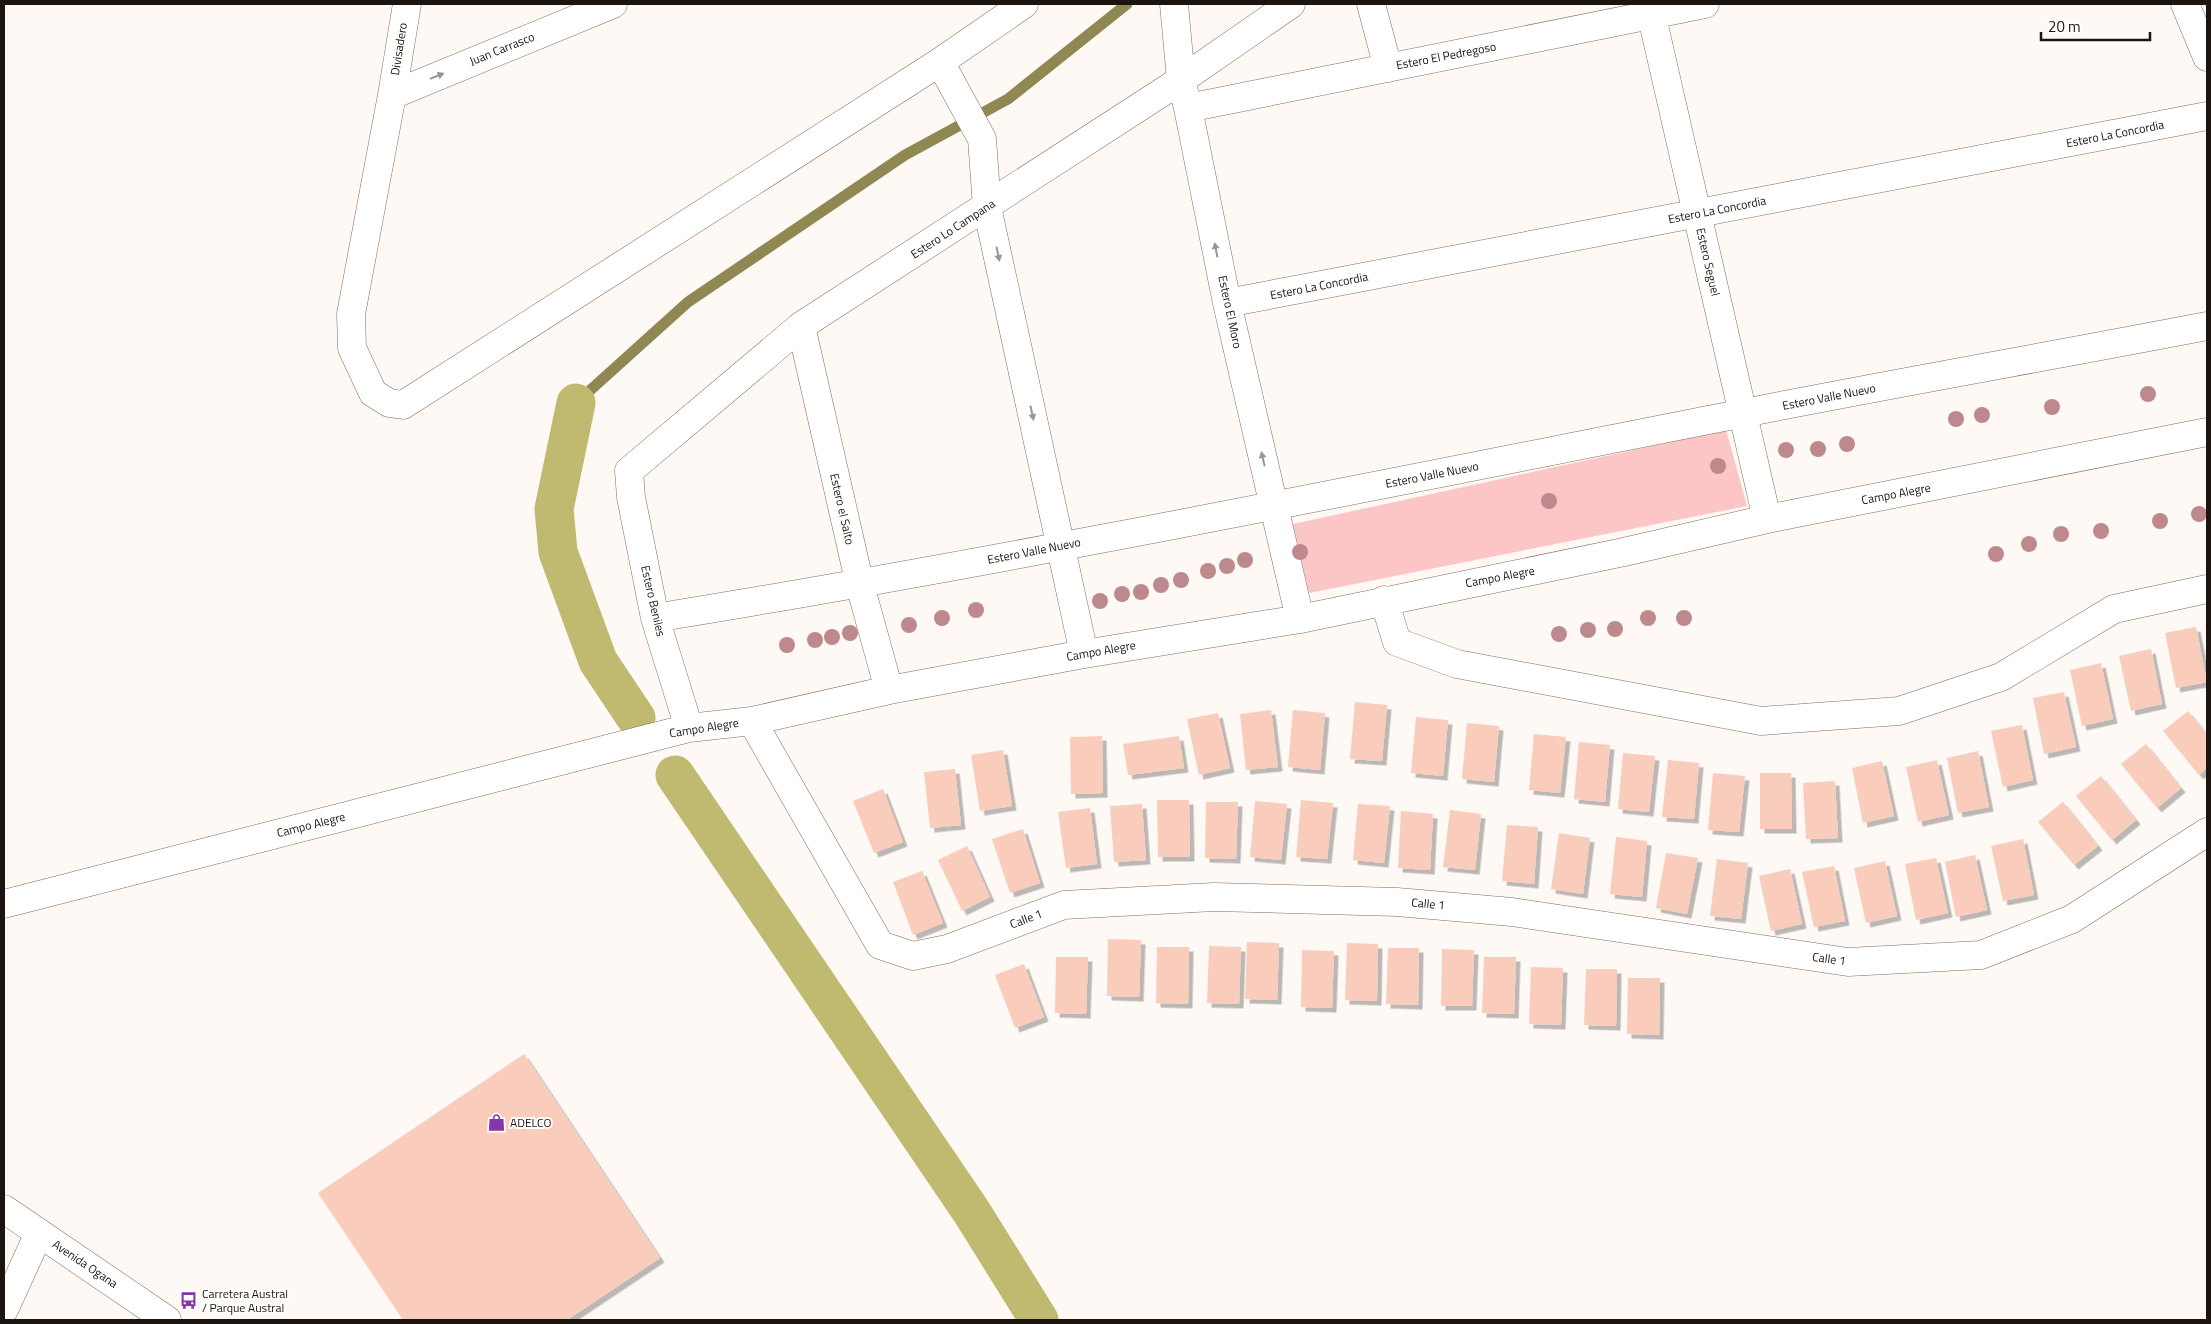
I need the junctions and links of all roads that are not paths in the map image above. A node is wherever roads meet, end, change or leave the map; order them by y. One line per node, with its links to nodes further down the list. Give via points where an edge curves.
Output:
1 (406, 4): 14 (street, Divisadero)
2 (613, 4): 14 (street, Juan Carrasco, one-way to 2)
3 (1024, 4): 11 (street, Divisadero)
4 (1174, 4): 13 (street, Estero El Moro)
5 (1291, 4): 13 (street, Estero Lo Campana)
6 (1371, 4): 12 (street)
7 (1705, 4): 9 (street, Estero El Pedregoso)
8 (2185, 4): 10 (street)
9 (1651, 9): 12 (street, Estero El Pedregoso); 18 (street, Estero Seguel)
10 (2207, 57)
11 (940, 62): 14 (street, Divisadero, via 403,405 389,403 374,392 352,348 351,314); 17 (street, via 982,139)
12 (1388, 68): 15 (street, Estero El Pedregoso)
13 (1181, 80): 15 (street, Estero El Moro); 17 (street, Estero Lo Campana)
14 (392, 95)
15 (1188, 108): 19 (street, Estero El Moro, one-way to 15)
16 (2207, 116): 18 (street, Estero La Concordia)
17 (987, 207): 20 (street, Estero Lo Campana); 27 (street, one-way to 27)
18 (1698, 214): 19 (street, Estero La Concordia); 22 (street, Estero Seguel)
19 (1227, 303): 25 (street, Estero El Moro, one-way to 19)
20 (801, 326): 24 (street, Estero Lo Campana); 28 (street, Estero el Salto)
21 (2207, 326): 22 (street, Estero Valle Nuevo)
22 (1743, 413): 25 (street, Estero Valle Nuevo); 26 (street, Estero Seguel)
23 (2207, 432): 26 (street, Campo Alegre)
24 (629, 471): 31 (street, Estero Beniles, via 631,497)
25 (1274, 507): 27 (street, Estero Valle Nuevo); 32 (street, Estero El Moro)
26 (1767, 519): 30 (street, Campo Alegre, via 1624,552)
27 (1061, 546): 28 (street, Estero Valle Nuevo); 33 (street)
28 (860, 585): 31 (street, Estero Valle Nuevo); 34 (street, Estero el Salto)
29 (2207, 589): 30 (street, via 2114,608 2001,677 1899,711 1761,722 1457,664 1396,642)
30 (1384, 600): 32 (street, Campo Alegre)
31 (655, 618): 36 (street, Estero Beniles)
32 (1300, 619): 33 (street, Campo Alegre)
33 (1084, 654): 34 (street, Campo Alegre)
34 (890, 690): 35 (street, Campo Alegre)
35 (752, 721): 36 (street, Campo Alegre); 37 (street, Calle 1, via 880,945 913,956 946,949 1064,905 1214,897 1397,902 1512,912 1848,962 1980,955 2072,919)
36 (689, 728): 38 (street, Campo Alegre)
37 (2207, 832)
38 (4, 904)
39 (4, 1209): 40 (street, Avenida Ogana)
40 (39, 1233): 41 (street); 42 (street, Avenida Ogana)
41 (4, 1310)
42 (167, 1320)

